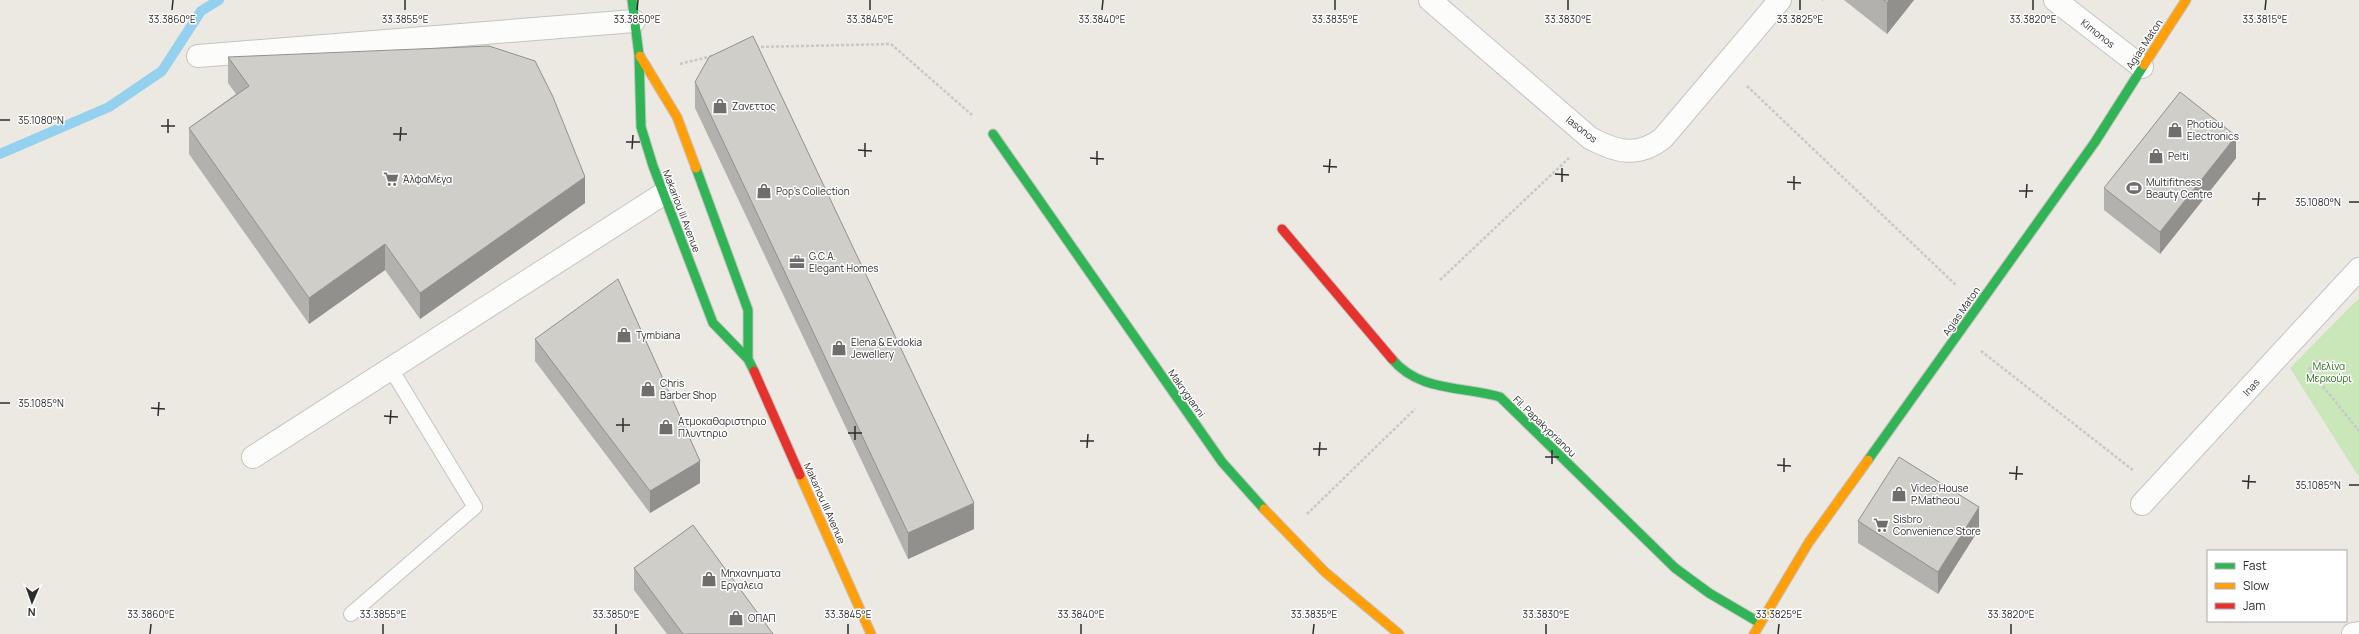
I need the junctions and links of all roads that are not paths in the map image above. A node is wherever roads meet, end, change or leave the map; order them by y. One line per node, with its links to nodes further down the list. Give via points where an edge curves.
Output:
1 (1430, 0): 2 (street, Iasonos, via 1590,138 1608,148 1636,151 1652,147 1663,138)
2 (1780, 0)
3 (2055, 0): 8 (street, Kimonos)
4 (2186, 0): 8 (street, Agias Maton)
5 (633, 11): 6 (street, Makariou III Avenue); 7 (street)
6 (640, 55): 10 (street, Makariou III Avenue, via 641,127); 13 (street, Makariou III Avenue, via 677,116 748,310)
7 (198, 56)
8 (2142, 67): 18 (street, Agias Maton, via 2095,142 1809,542)
9 (993, 134): 21 (street, Makrygianni, via 1222,462 1286,534 1325,572)
10 (664, 194): 13 (street, Makariou III Avenue, via 713,323); 14 (street)
11 (1282, 229): 18 (street, Fil. Papakyprianou, via 1398,367 1416,378 1439,386 1500,397 1675,568 1709,594)
12 (2359, 269): 16 (street, Inas)
13 (748, 359): 20 (street, Makariou III Avenue)
14 (391, 369): 15 (street); 17 (lane, via 475,507)
15 (253, 457)
16 (2150, 496)
17 (351, 614)
18 (1760, 623): 22 (street, Agias Maton)
19 (2359, 633): 23 (street)
20 (871, 634)
21 (1399, 634)
22 (1754, 634)
23 (2353, 634)

